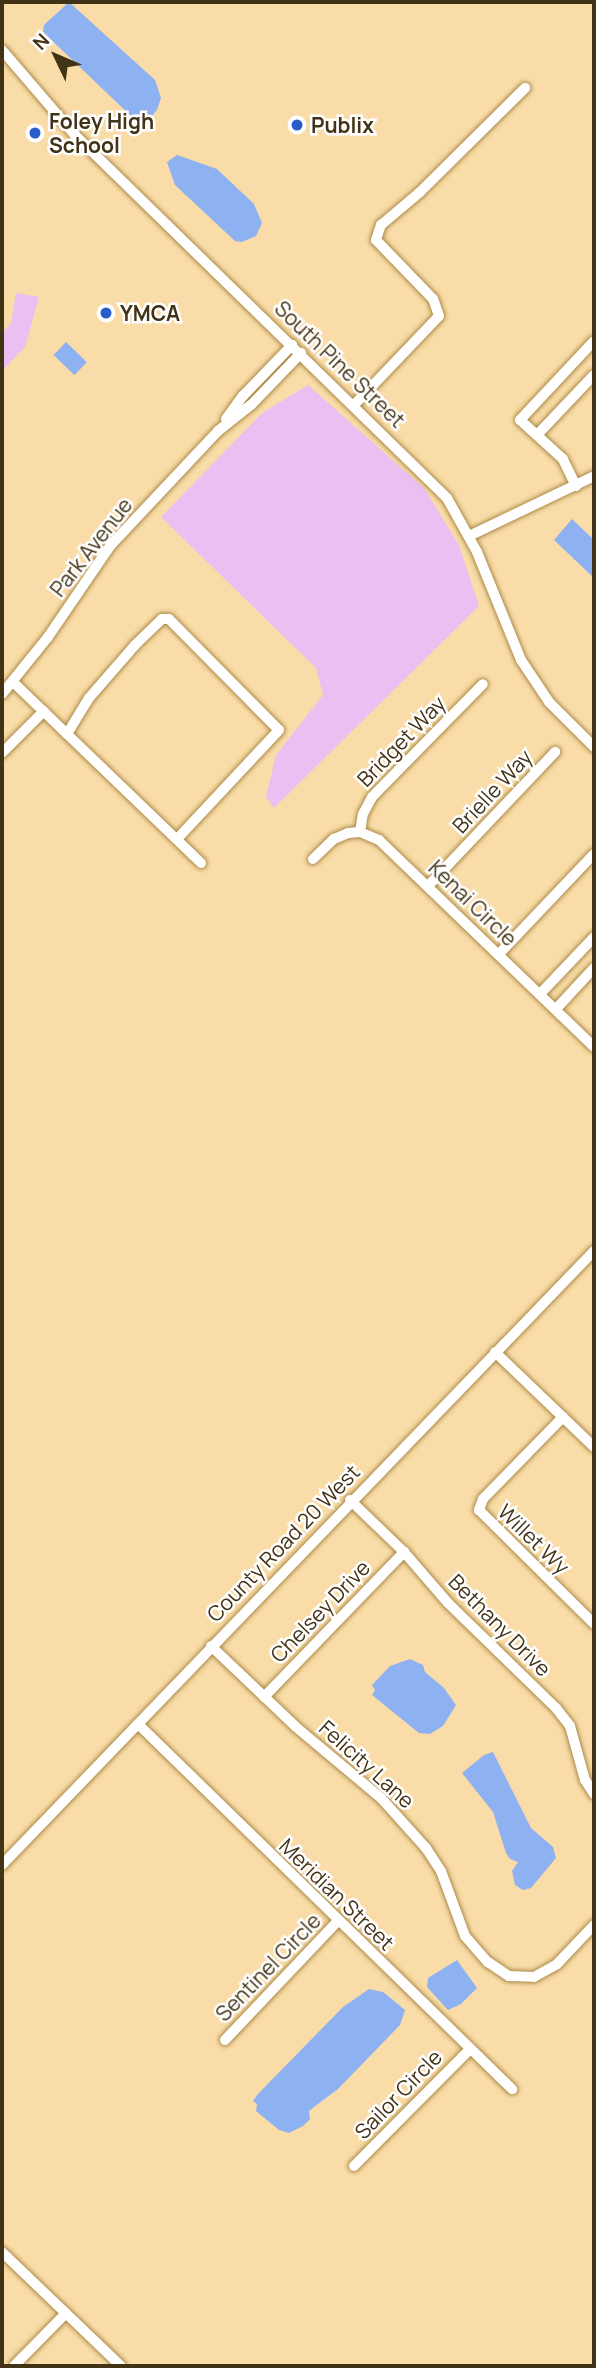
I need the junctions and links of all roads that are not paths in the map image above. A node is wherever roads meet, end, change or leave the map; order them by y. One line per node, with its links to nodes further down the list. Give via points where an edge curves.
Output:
1 (2, 50): 4 (street, South Pine Street, via 74,134)
2 (525, 88): 7 (street, via 381,225 376,240 433,299 439,317)
3 (594, 341): 9 (street, via 520,420)
4 (292, 345): 5 (street, South Pine Street); 8 (street, Park Avenue, via 243,396)
5 (301, 353): 7 (street, South Pine Street); 8 (street, Park Avenue, via 252,404)
6 (594, 376): 9 (street)
7 (354, 405): 12 (street, South Pine Street, via 440,490)
8 (218, 431): 13 (street, Park Avenue, via 110,546)
9 (537, 435): 11 (street, via 563,459)
10 (594, 476): 11 (street)
11 (576, 486): 12 (street)
12 (469, 537): 18 (street, South Pine Street, via 521,660 549,702)
13 (13, 682): 15 (street, Park Avenue); 16 (street)
14 (483, 684): 21 (street, Bridget Way, via 372,797)
15 (2, 694)
16 (44, 711): 17 (street); 20 (street)
17 (67, 734): 22 (street); 22 (street, via 103,681 154,625 162,618 169,619 279,730)
18 (594, 747)
19 (555, 752): 26 (street, Brielle Way)
20 (2, 753)
21 (360, 832): 24 (street, via 334,839); 26 (street, Kenai Circle, via 379,840)
22 (177, 839): 25 (street)
23 (594, 854): 28 (street)
24 (313, 859)
25 (201, 863)
26 (428, 886): 28 (street, Kenai Circle)
27 (594, 937): 30 (street)
28 (499, 954): 30 (street, Kenai Circle)
29 (594, 968): 31 (street)
30 (540, 994): 31 (street, Kenai Circle)
31 (556, 1009): 32 (street, Kenai Circle)
32 (594, 1046)
33 (594, 1251): 34 (street, County Road 20 West)
34 (495, 1352): 35 (street); 37 (street, County Road 20 West)
35 (563, 1417): 36 (street); 39 (street, Willet Wy, via 483,1499 478,1510)
36 (594, 1447)
37 (351, 1500): 38 (street, Bethany Drive); 40 (street, County Road 20 West)
38 (404, 1552): 41 (street, Chelsey Drive); 43 (street, Bethany Drive, via 448,1604 556,1708 570,1726 585,1780)
39 (594, 1624)
40 (211, 1646): 41 (street, Felicity Lane); 42 (street, County Road 20 West)
41 (264, 1697): 46 (street, Felicity Lane, via 381,1798 426,1848 441,1871 465,1936 488,1962 509,1976 534,1977 547,1972)
42 (138, 1724): 44 (street, County Road 20 West); 45 (street, Meridian Street)
43 (594, 1794)
44 (2, 1865)
45 (338, 1922): 47 (street, Sentinel Circle); 48 (street, Meridian Street)
46 (594, 1925)
47 (225, 2040)
48 (470, 2049): 49 (street, Meridian Street); 50 (street, Sailor Circle)
49 (512, 2090)
50 (354, 2166)
51 (2, 2252): 52 (street)
52 (66, 2313): 53 (street); 54 (street)
53 (15, 2366)
54 (121, 2366)

